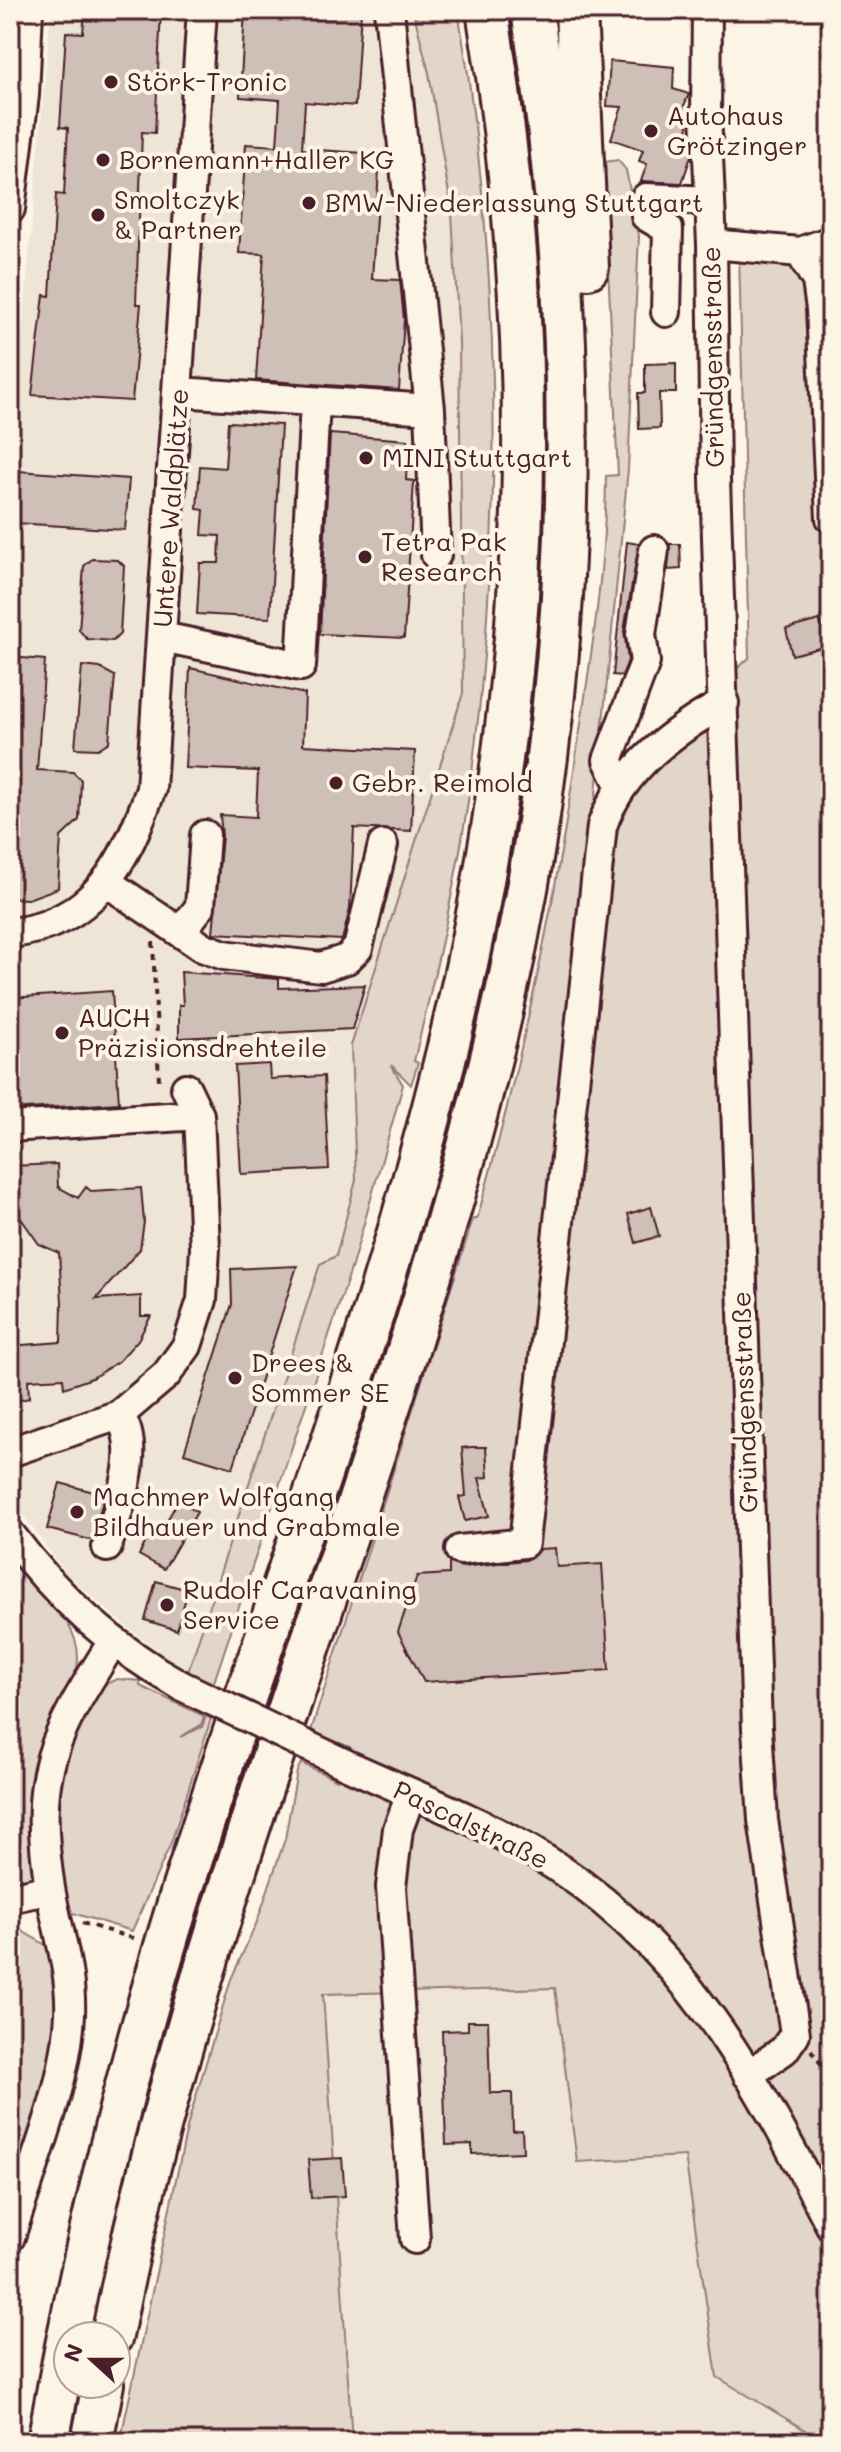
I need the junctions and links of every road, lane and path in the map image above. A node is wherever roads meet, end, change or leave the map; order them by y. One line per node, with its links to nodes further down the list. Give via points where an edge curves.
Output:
1 (28, 10): 9 (street)
2 (202, 10): 14 (street, Untere Waldplätze)
3 (389, 10): 16 (street)
4 (487, 10): 43 (highway, via 517,230 525,472 518,627 481,894 445,1059 404,1209)
5 (532, 10): 17 (highway, via 565,290)
6 (576, 10): 17 (highway, via 593,386)
7 (707, 10): 8 (street, Gründgensstraße)
8 (710, 201): 11 (street, Gründgensstraße); 13 (street, via 646,198 646,216 668,229)
9 (10, 209)
10 (830, 239): 12 (street)
11 (712, 244): 12 (street); 22 (street, Gründgensstraße)
12 (800, 252): 18 (street, via 817,281 821,309)
13 (666, 312)
14 (179, 392): 15 (street); 21 (street, Untere Waldplätze)
15 (315, 402): 16 (street); 21 (street, via 301,666)
16 (430, 409): 20 (street)
17 (569, 469): 50 (highway, via 552,738 535,851 489,1069 405,1360 203,1975 144,2190)
18 (831, 518)
19 (654, 550): 23 (street, via 641,634 645,662 608,760)
20 (436, 555)
21 (162, 637): 26 (street, Untere Waldplätze, via 151,789 135,834)
22 (724, 703): 23 (street, via 668,739); 44 (street, Gründgensstraße, via 757,1728 763,1820)
23 (620, 785): 37 (street, via 597,847 524,1543)
24 (205, 835): 28 (street, via 200,907)
25 (383, 845): 28 (street, via 363,936 358,948 335,964 311,967 224,955)
26 (108, 883): 27 (street); 29 (street, Untere Waldplätze, via 81,907 38,931)
27 (153, 911): 28 (street); 30 (path)
28 (181, 931)
29 (10, 933)
30 (173, 1085): 31 (street)
31 (199, 1115): 32 (street); 33 (street, via 211,1215 202,1300 187,1346 166,1375)
32 (10, 1127)
33 (119, 1415): 34 (street); 36 (street, via 127,1427 129,1457)
34 (10, 1452)
35 (10, 1534): 38 (street, Pascalstraße, via 72,1608)
36 (107, 1547)
37 (460, 1550)
38 (112, 1643): 39 (street, Pascalstraße, bridge, via 182,1686); 40 (street, via 80,1691 49,1761 44,1806)
39 (411, 1794): 45 (street, Pascalstraße, via 530,1851 612,1907 660,1951 712,2016); 49 (street, via 398,1829 391,1887)
40 (50, 1889): 41 (street); 42 (street)
41 (10, 1898)
42 (59, 1923): 43 (path, via 72,1920); 48 (street, via 71,2015 59,2078)
43 (164, 1947): 52 (highway, via 81,2270)
44 (795, 2034): 45 (street, via 784,2050); 46 (path)
45 (748, 2075): 47 (street, Pascalstraße)
46 (831, 2078)
47 (831, 2226)
48 (10, 2237)
49 (415, 2239)
50 (116, 2320)
51 (100, 2400): 53 (highway)
52 (48, 2442)
53 (92, 2442)

